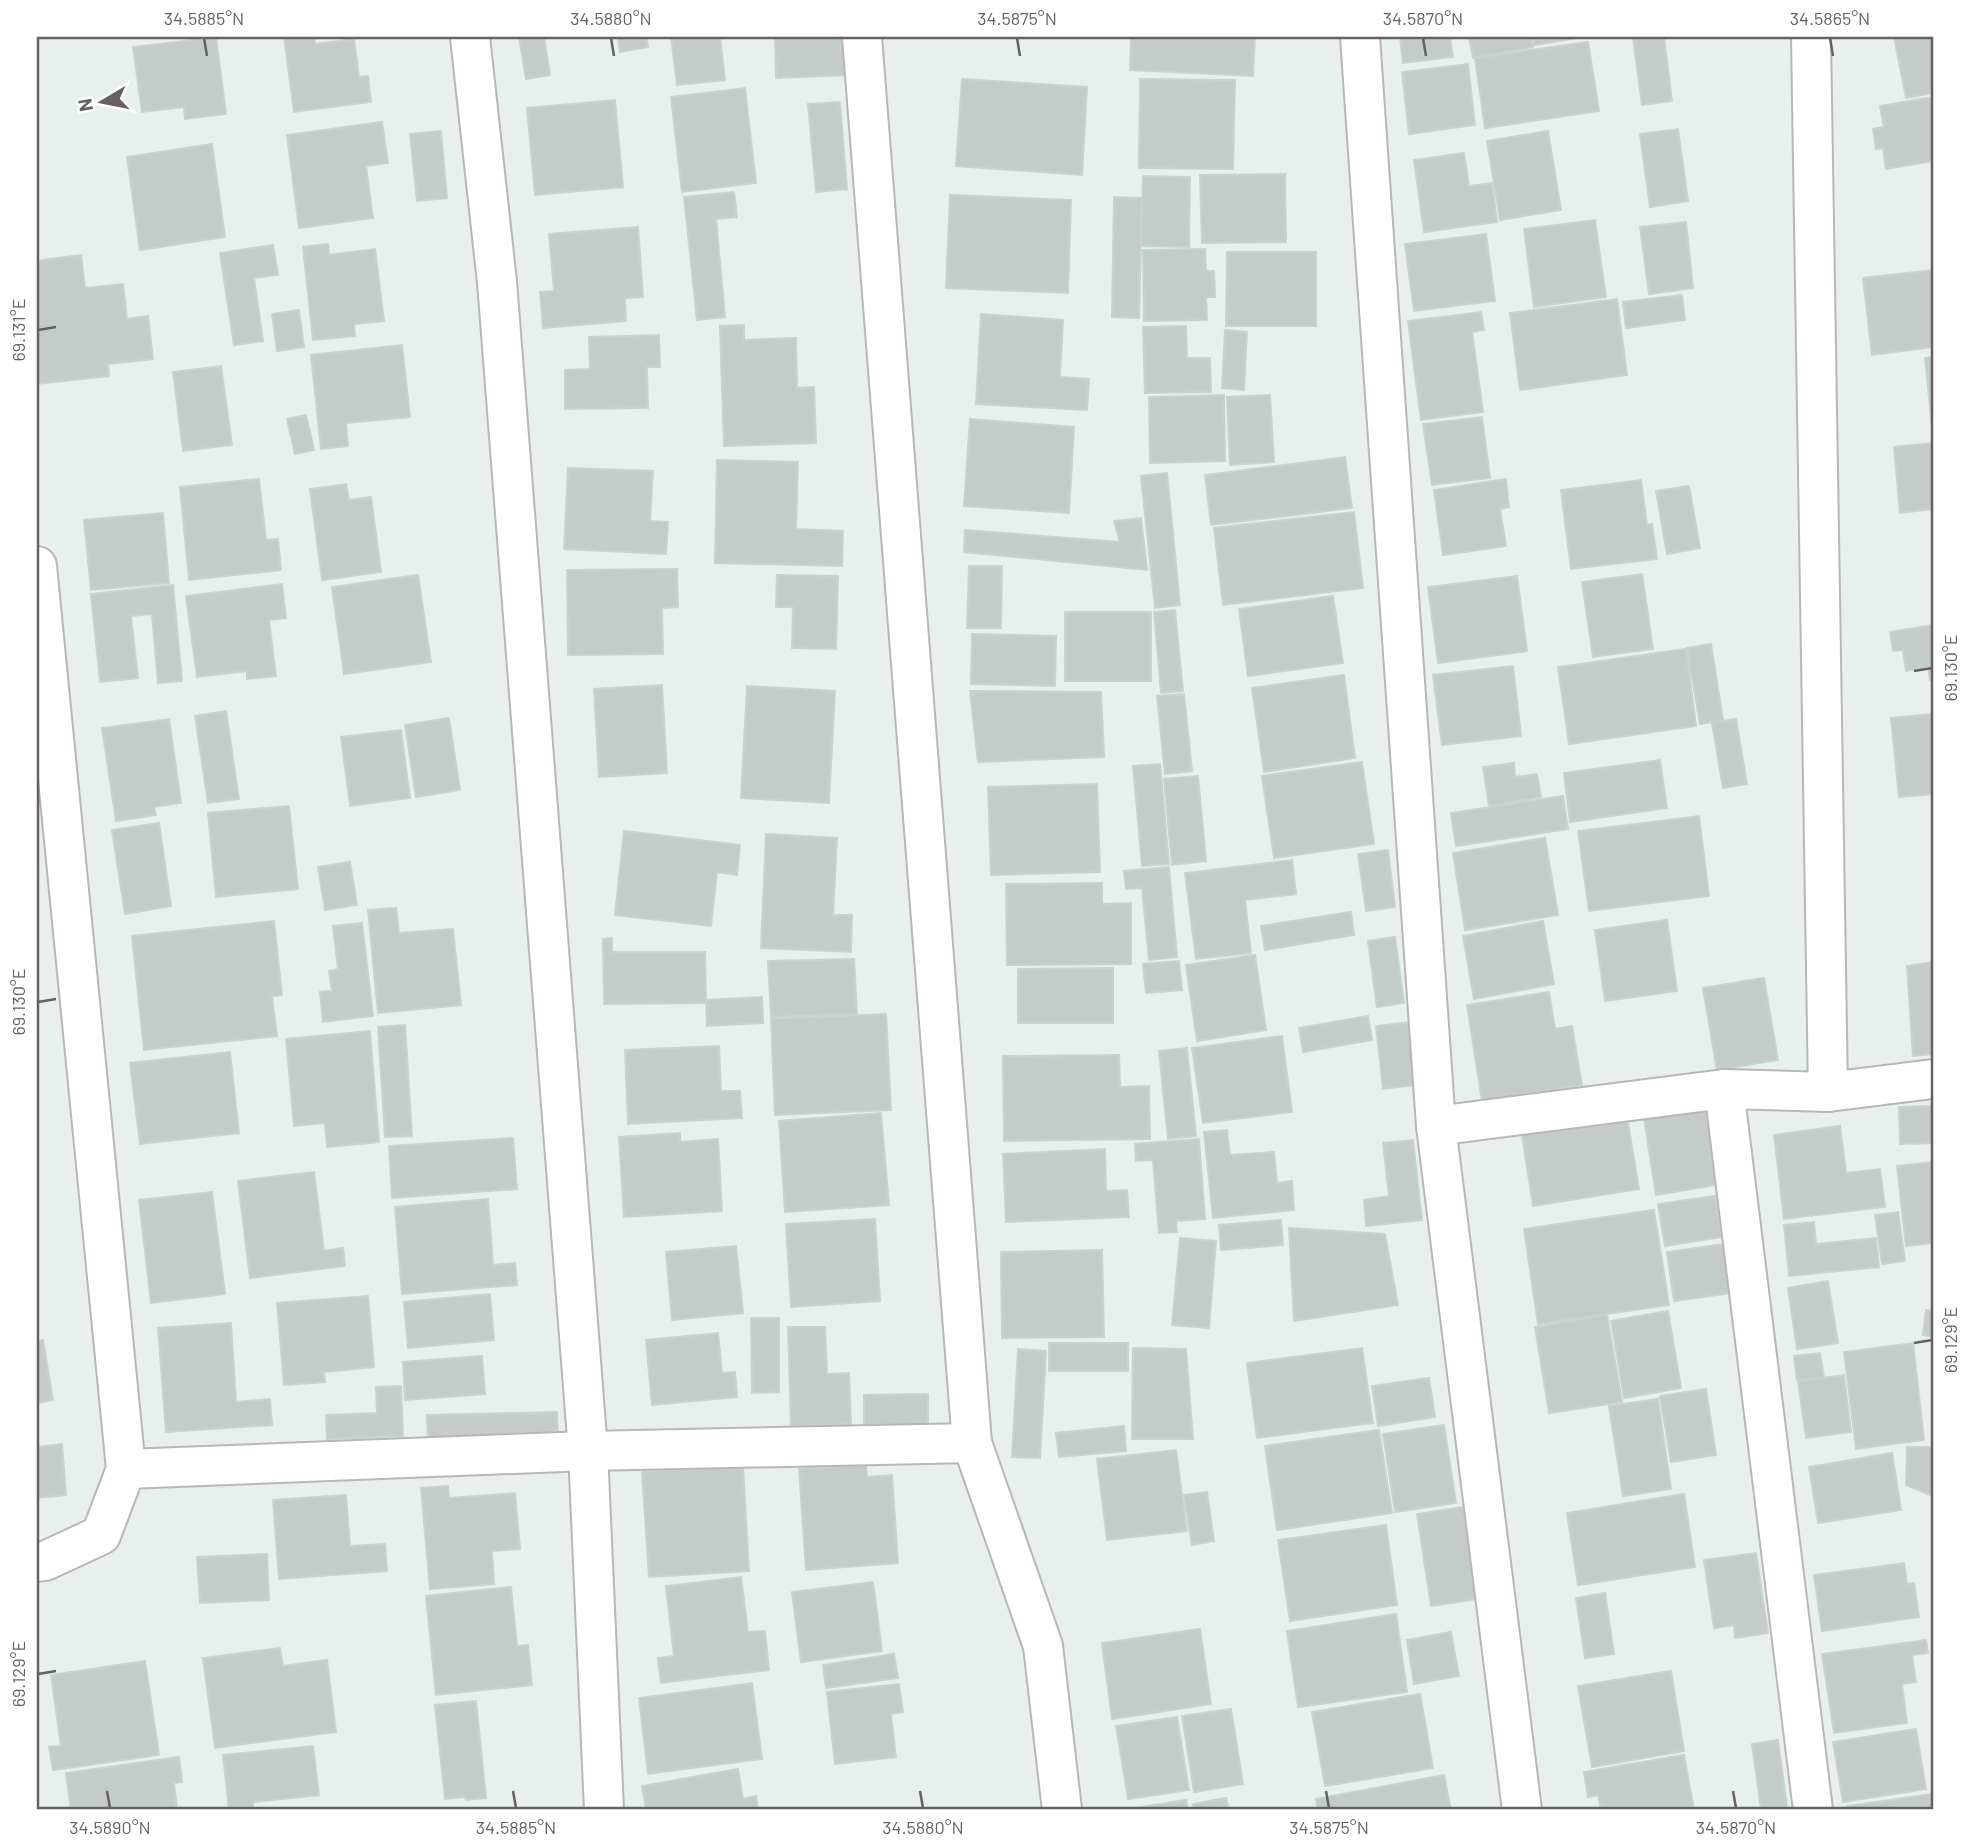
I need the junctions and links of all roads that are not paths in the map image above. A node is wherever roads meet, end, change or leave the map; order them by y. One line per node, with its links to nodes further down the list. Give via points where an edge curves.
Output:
1 (470, 37): 11 (street, via 497,282)
2 (862, 37): 10 (street)
3 (1360, 37): 9 (street)
4 (1811, 37): 8 (street)
5 (37, 566): 12 (street)
6 (1933, 1079): 8 (street)
7 (1724, 1089): 8 (street); 9 (street); 17 (street)
8 (1828, 1092)
9 (1436, 1126): 16 (street)
10 (972, 1443): 11 (street); 15 (street, via 1043,1646)
11 (588, 1451): 12 (street); 14 (street)
12 (126, 1469): 13 (street, via 101,1535)
13 (37, 1562)
14 (604, 1810)
15 (1062, 1810)
16 (1522, 1810)
17 (1813, 1810)

